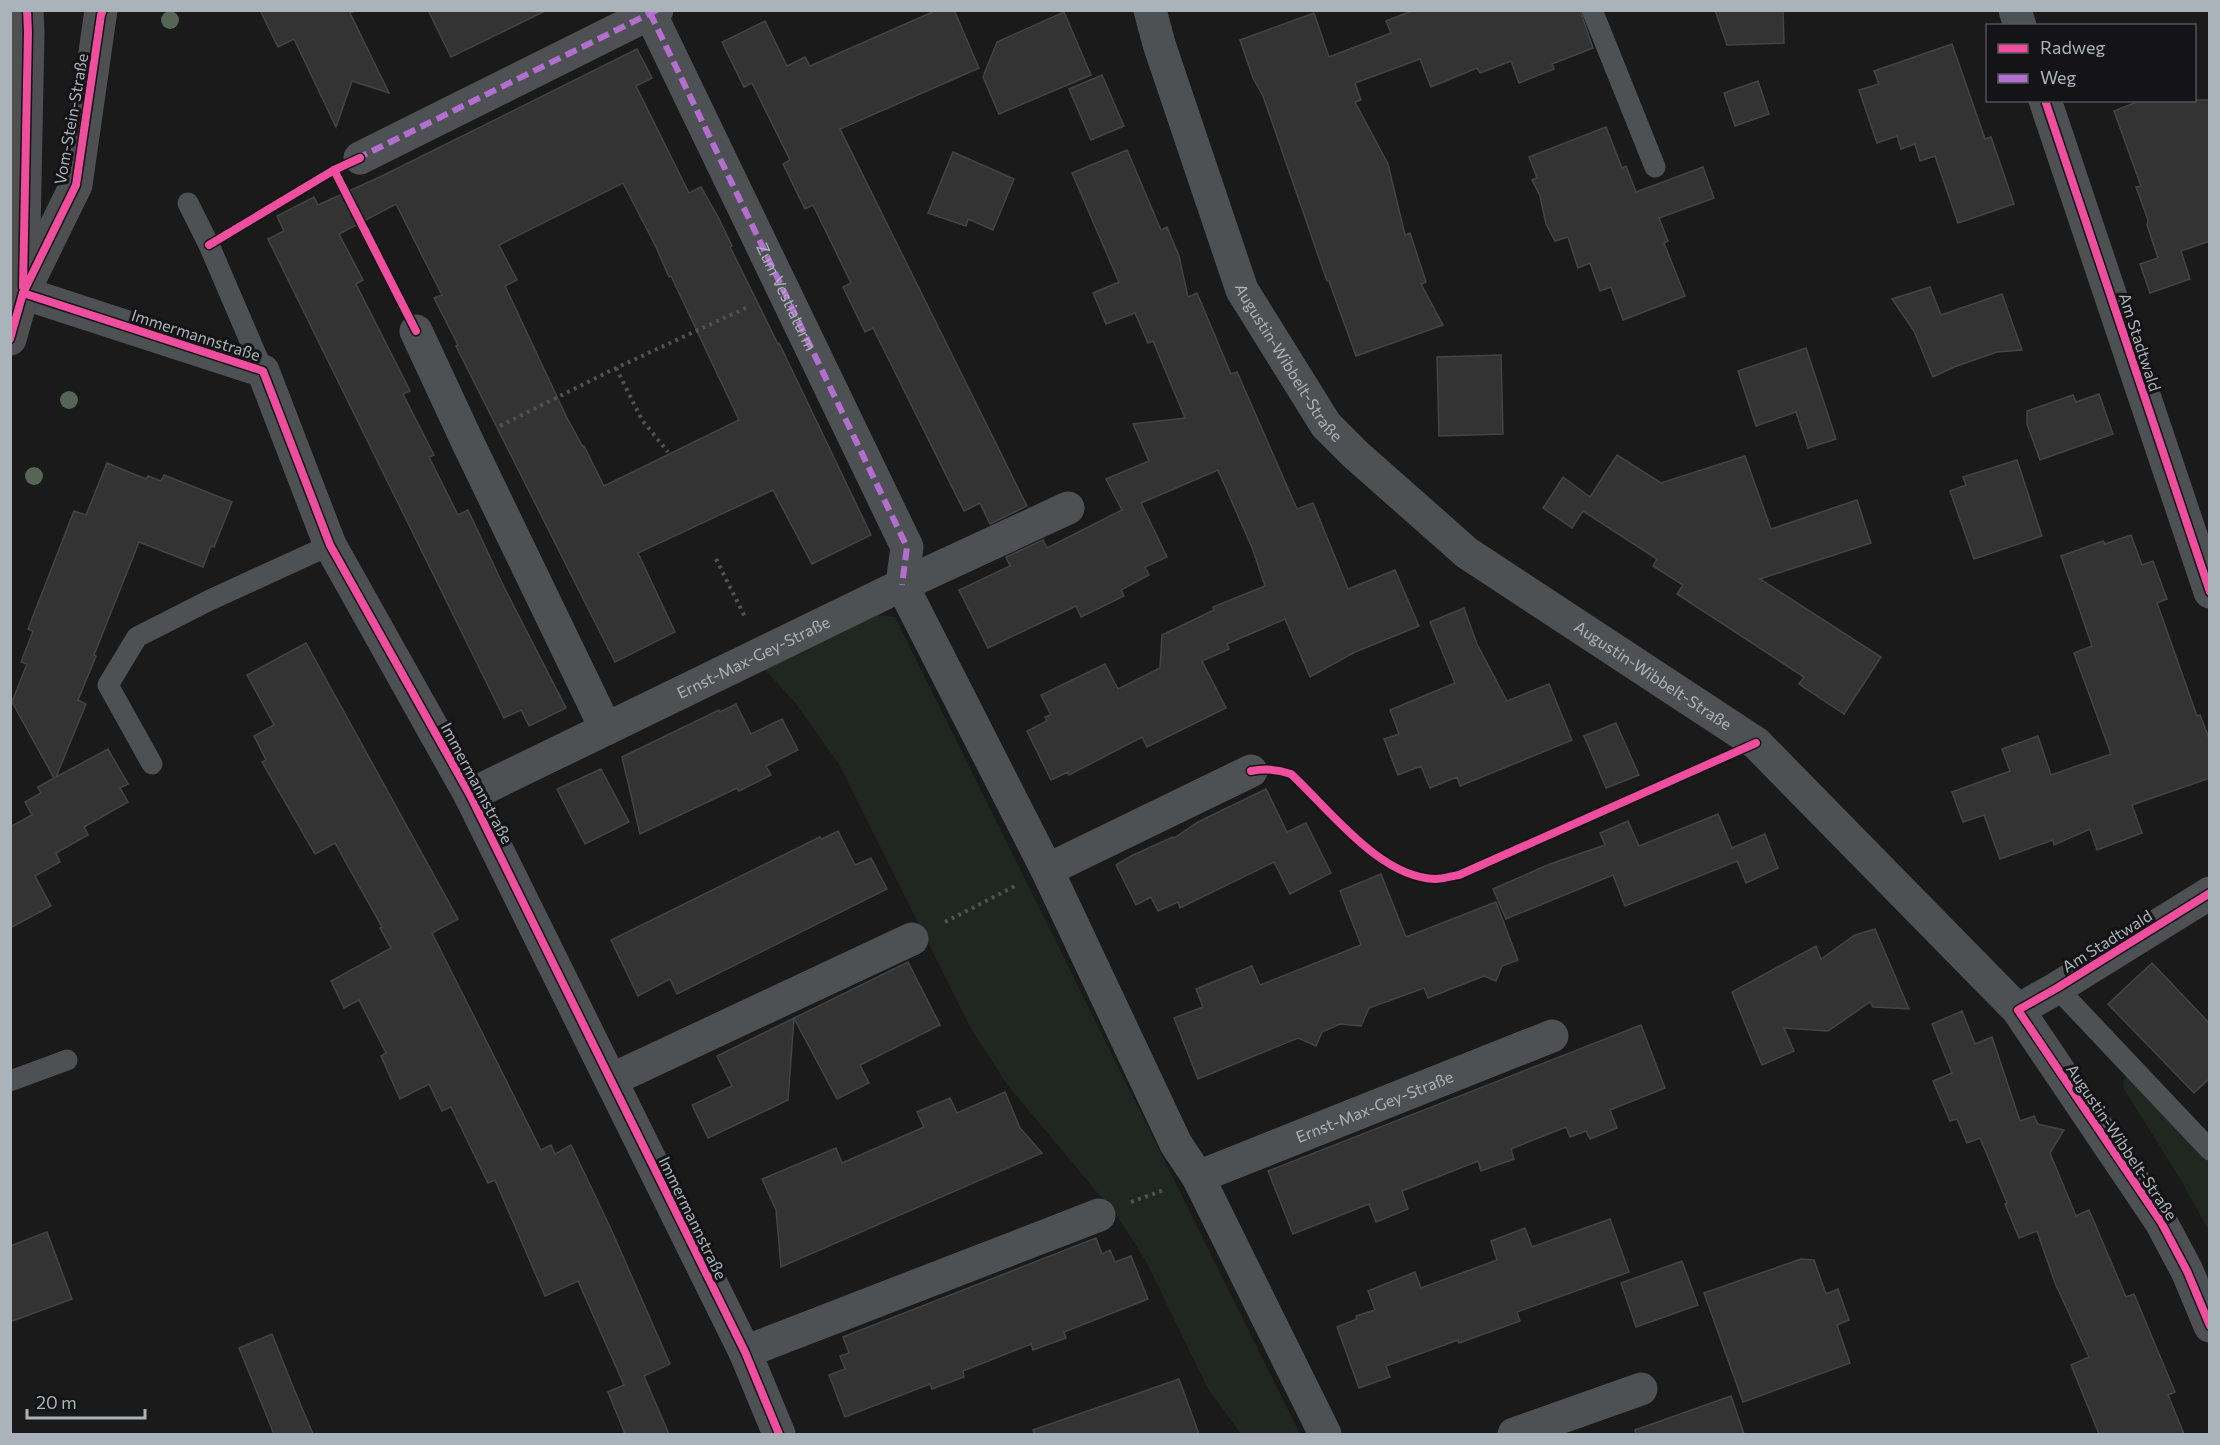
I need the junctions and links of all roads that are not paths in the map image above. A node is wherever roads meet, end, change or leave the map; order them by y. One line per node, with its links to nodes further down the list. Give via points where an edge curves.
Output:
1 (27, 10): 10 (main road, Vom-Stein-Straße)
2 (1150, 10): 26 (street, Augustin-Wibbelt-Straße, via 1242,290 1326,424 1467,553 1756,743)
3 (1592, 10): 8 (lane)
4 (102, 12): 10 (main road, Vom-Stein-Straße, via 76,185)
5 (654, 12): 7 (street, Zum Vestiaturm); 16 (street, Zum Vestiaturm, via 907,547)
6 (2046, 102): 17 (street, Am Stadtwald)
7 (360, 158)
8 (1655, 167)
9 (188, 203): 13 (lane)
10 (23, 293): 12 (main road, Vom-Stein-Straße); 13 (street, Immermannstraße)
11 (416, 331): 18 (street)
12 (10, 339)
13 (263, 371): 15 (street, Immermannstraße)
14 (1068, 508): 16 (street, Ernst-Max-Gey-Straße)
15 (330, 545): 19 (lane, via 137,638 108,685); 21 (street, Immermannstraße)
16 (902, 585): 18 (street, Ernst-Max-Gey-Straße); 22 (street)
17 (2210, 592)
18 (606, 729): 21 (street, Ernst-Max-Gey-Straße)
19 (152, 764)
20 (1251, 771): 22 (street)
21 (470, 795): 29 (street, Immermannstraße)
22 (1047, 870): 32 (street, via 1176,1144)
23 (2210, 893): 25 (street, Am Stadtwald)
24 (912, 939): 29 (street)
25 (2057, 988): 26 (street, Am Stadtwald); 31 (lane)
26 (2018, 1010): 34 (street, Augustin-Wibbelt-Straße, via 2161,1222)
27 (1552, 1036): 32 (street, Ernst-Max-Gey-Straße)
28 (67, 1060): 30 (lane)
29 (611, 1080): 35 (street, Immermannstraße)
30 (10, 1081)
31 (2210, 1150)
32 (1198, 1177): 38 (street)
33 (1099, 1215): 35 (street)
34 (2210, 1326)
35 (745, 1352): 37 (street, Immermannstraße)
36 (1641, 1389): 39 (street)
37 (779, 1434)
38 (1325, 1434)
39 (1514, 1434)

